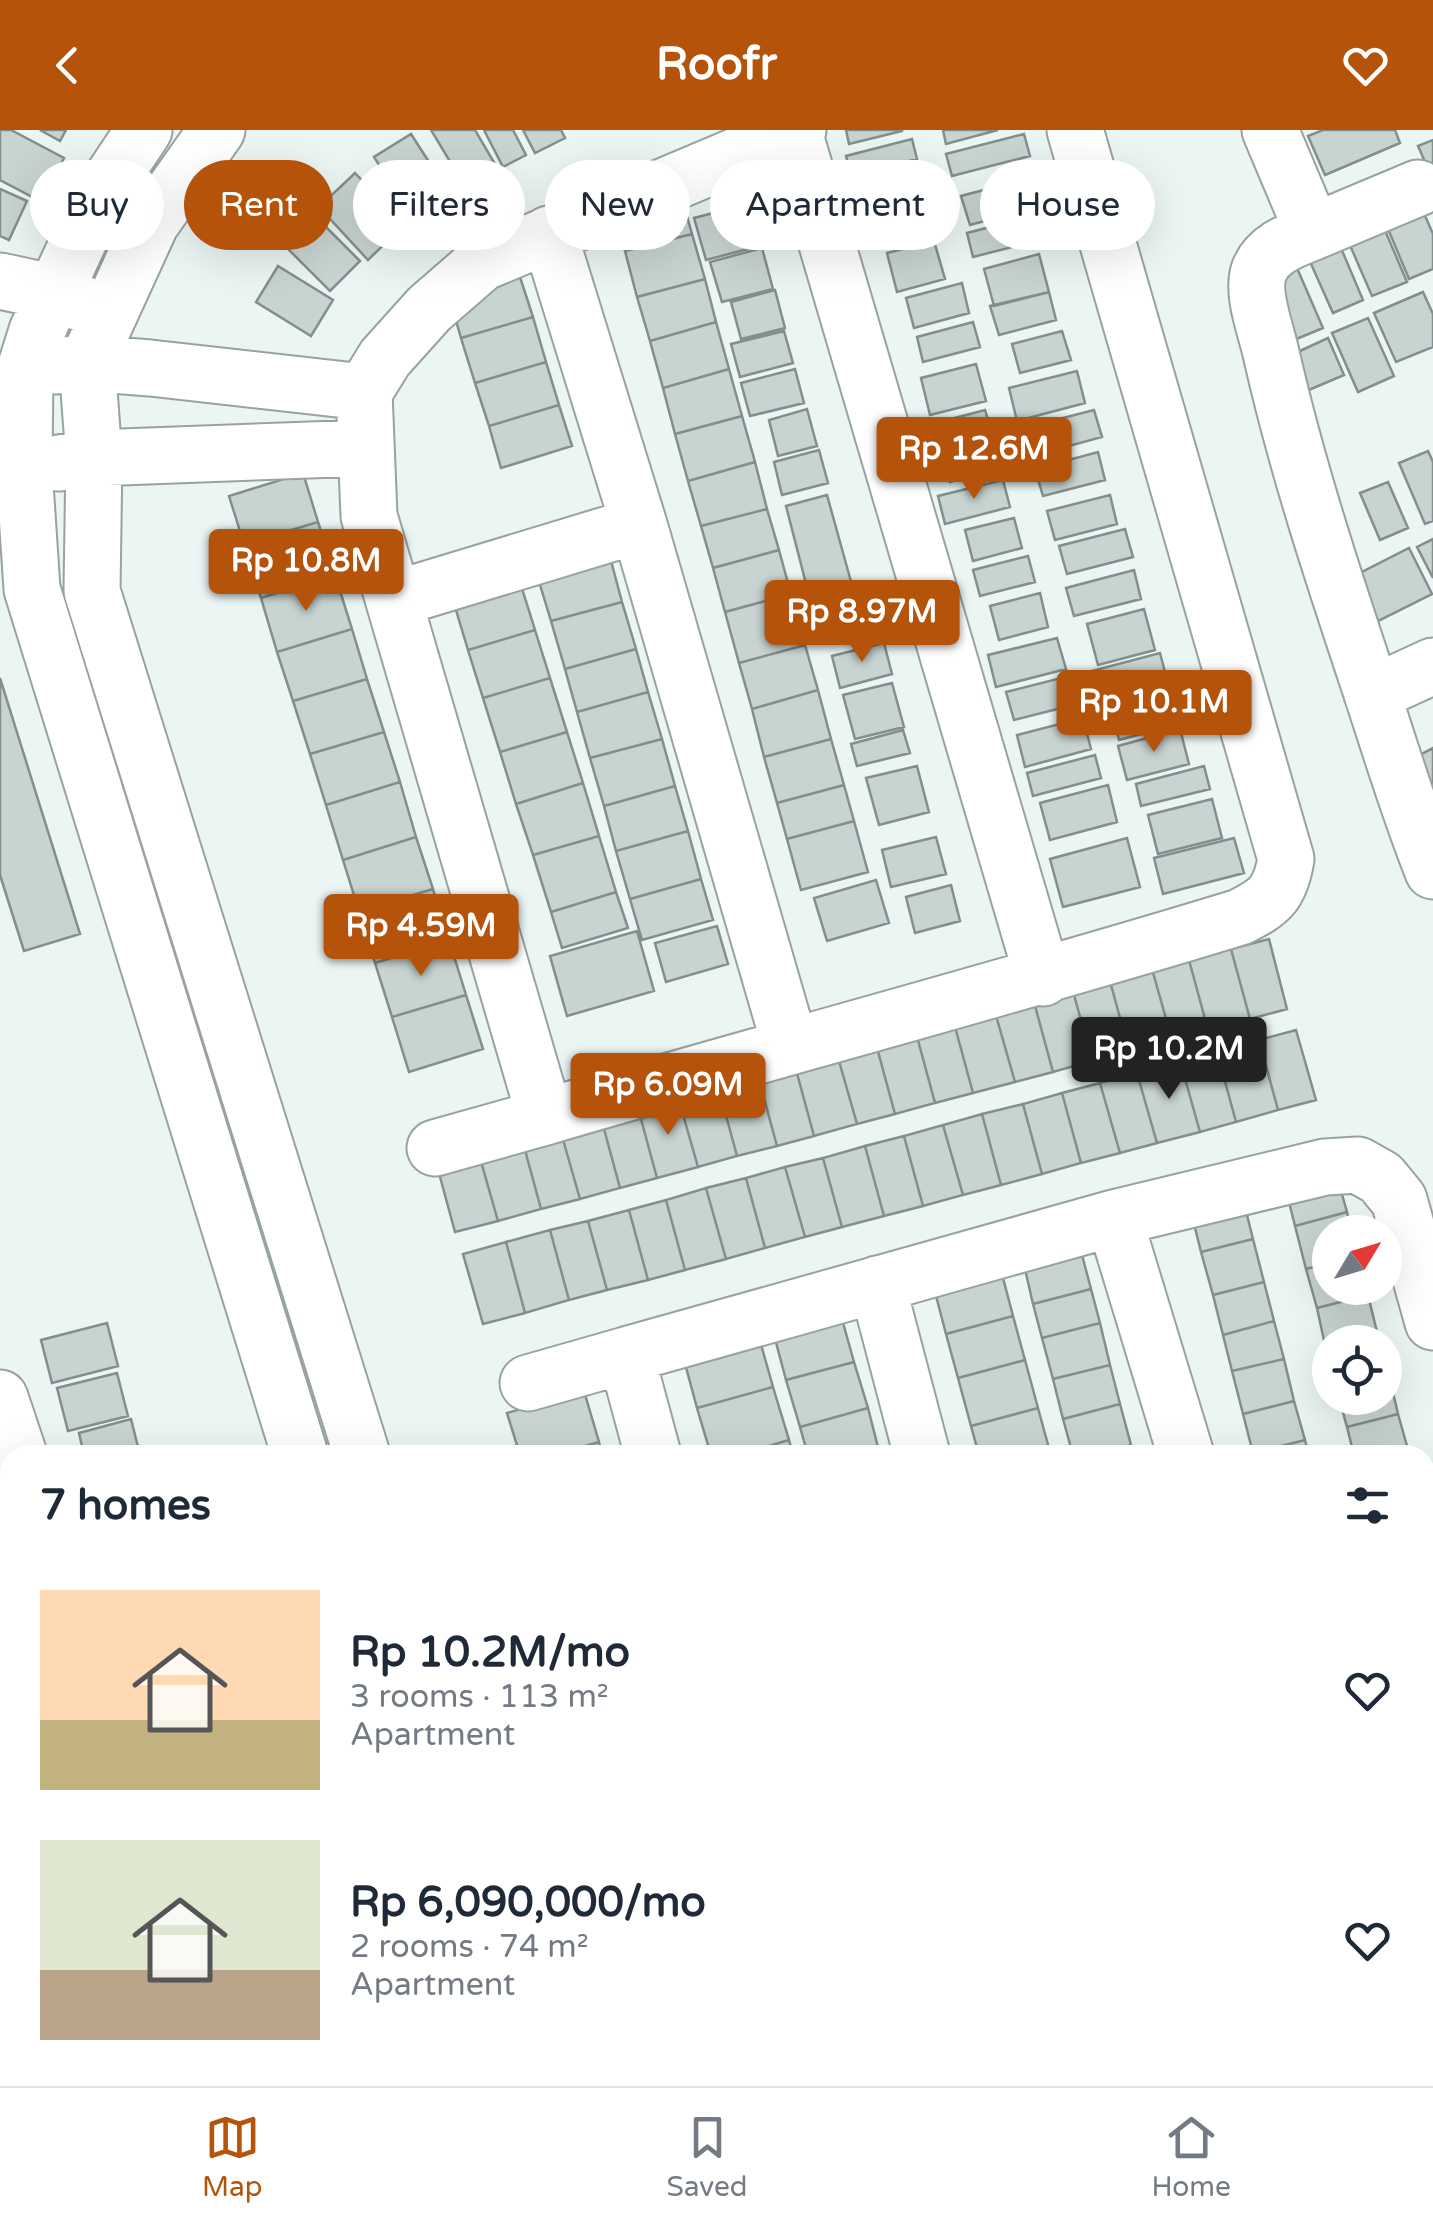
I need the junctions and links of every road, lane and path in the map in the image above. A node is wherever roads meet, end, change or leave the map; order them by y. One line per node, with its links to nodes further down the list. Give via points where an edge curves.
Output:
1 (144, 130): 12 (street, via 98,199)
2 (217, 130): 13 (street, via 151,224)
3 (1075, 130): 26 (street, via 1286,859 1282,884 1240,918)
4 (1270, 130): 8 (street)
5 (796, 131): 6 (street); 26 (street)
6 (690, 175)
7 (1418, 188): 8 (street)
8 (1313, 232): 24 (street, via 1268,255 1258,273 1259,300 1288,425)
9 (545, 236): 16 (street, via 482,263 442,297 384,358)
10 (554, 250): 20 (street)
11 (0, 281): 12 (street)
12 (56, 293): 13 (street); 15 (street)
13 (110, 315): 14 (street)
14 (86, 364): 15 (street); 16 (street); 18 (street)
15 (12, 365): 19 (street)
16 (364, 392): 17 (street)
17 (366, 448): 18 (street); 21 (street, via 369,516)
18 (94, 458): 19 (street); 32 (street, via 92,591)
19 (24, 469): 34 (street, via 32,589)
20 (639, 524): 21 (street); 27 (street)
21 (395, 599): 28 (street)
22 (1433, 666): 24 (street)
23 (1433, 708): 24 (street)
24 (1377, 710): 25 (street)
25 (1433, 871)
26 (1043, 978): 27 (street)
27 (790, 1045): 28 (street)
28 (545, 1117): 29 (street)
29 (435, 1148)
30 (1114, 1218): 31 (street); 33 (street, via 1325,1167 1358,1166 1382,1178 1398,1200); 43 (street)
31 (876, 1284): 35 (street); 42 (street)
32 (314, 1306): 34 (street); 40 (street)
33 (1433, 1322)
34 (259, 1324): 39 (street)
35 (626, 1355): 36 (street); 41 (street)
36 (528, 1383)
37 (0, 1398): 38 (street)
38 (16, 1445)
39 (297, 1445)
40 (359, 1445)
41 (650, 1445)
42 (919, 1445)
43 (1183, 1445)

